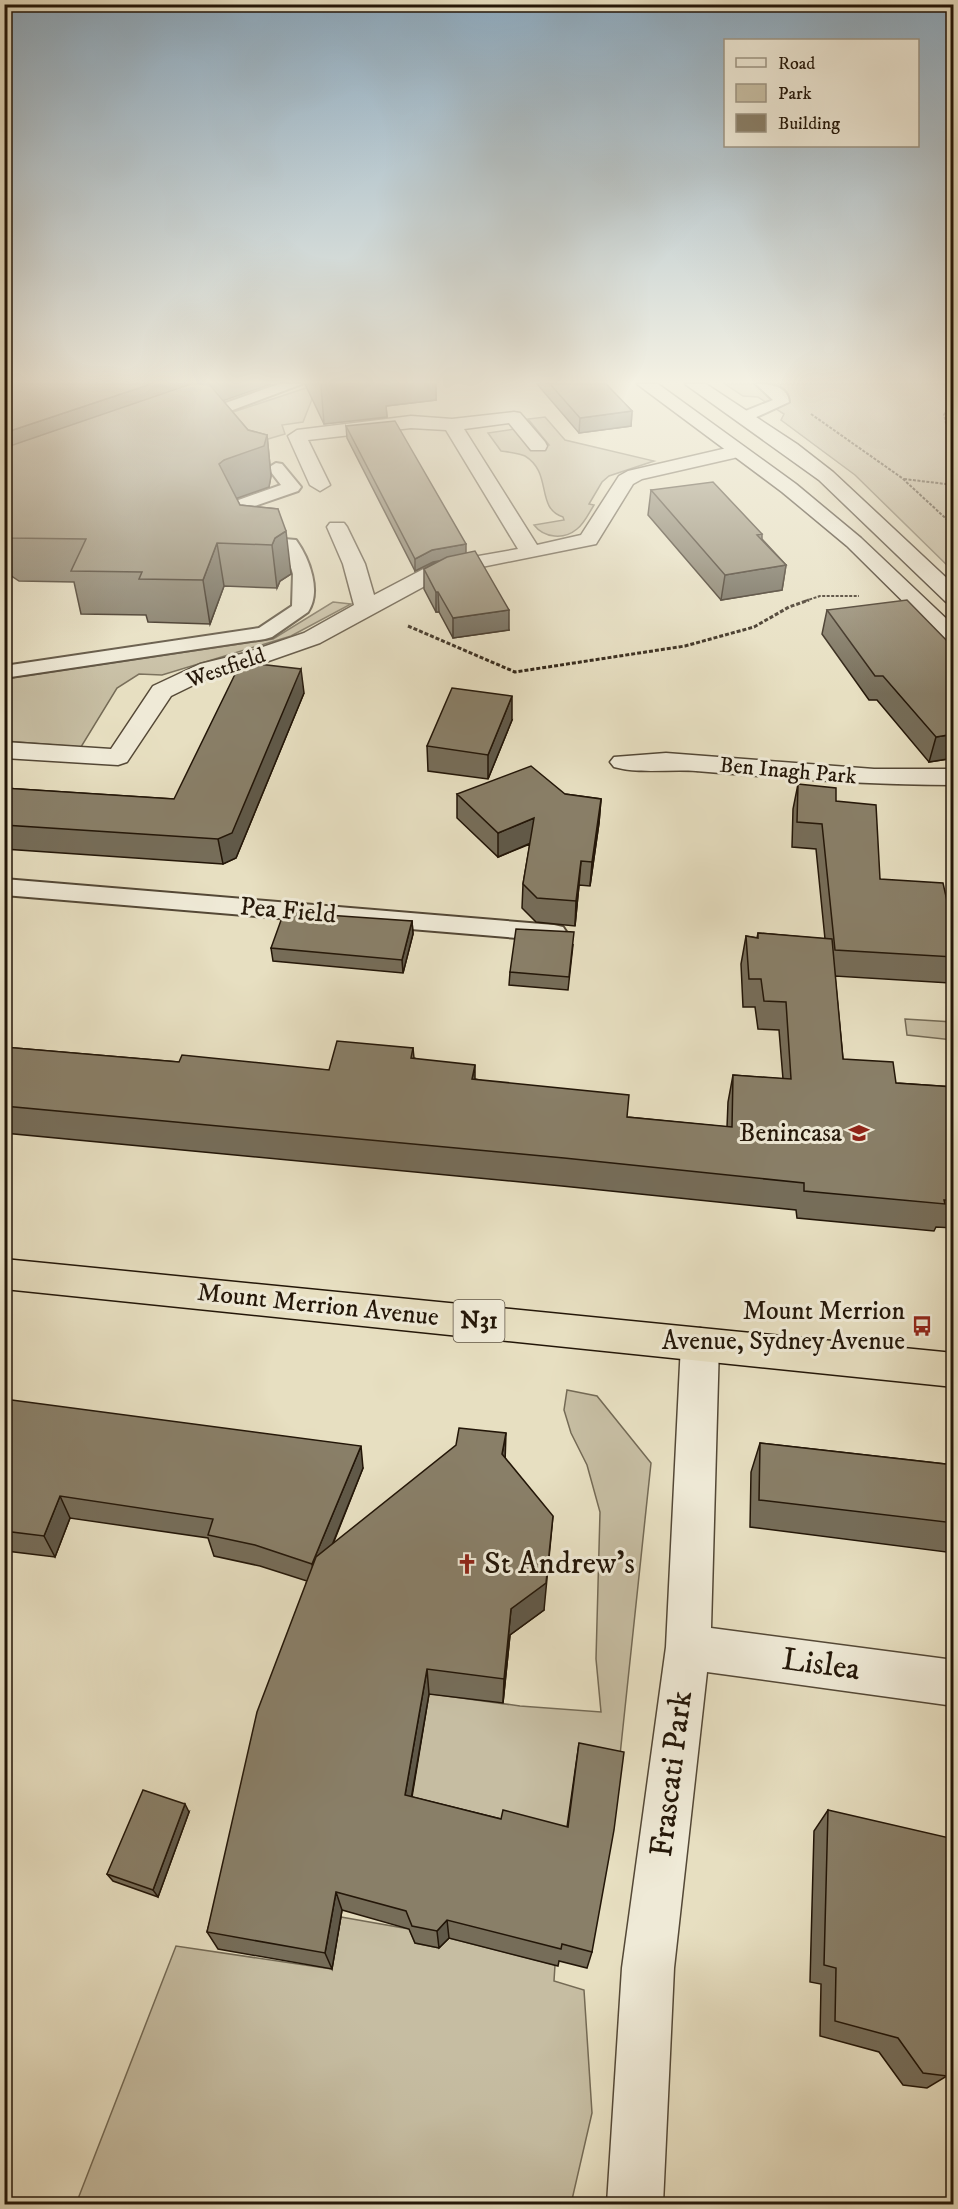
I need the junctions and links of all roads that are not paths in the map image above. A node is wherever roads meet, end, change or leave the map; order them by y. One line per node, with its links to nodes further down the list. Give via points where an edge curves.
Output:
1 (292, 487): 11 (lane, via 236,507 253,542 290,544 300,556 304,577 301,608 291,617 265,633)
2 (490, 487): 7 (street)
3 (622, 487): 7 (street, via 589,540)
4 (785, 487): 10 (street, via 854,542)
5 (838, 487): 8 (street)
6 (337, 527): 9 (street, via 354,564)
7 (531, 553): 9 (street, via 441,569)
8 (954, 597)
9 (366, 608): 12 (street, Westfield, via 312,638 208,669 162,691 118,757)
10 (954, 639)
11 (4, 672)
12 (4, 750)
13 (623, 762): 14 (street, Ben Inagh Park, via 666,761 874,777)
14 (954, 777)
15 (4, 887): 16 (lane, Pea Field)
16 (571, 934)
17 (4, 1274): 18 (highway, Mount Merrion Avenue / N31)
18 (700, 1344): 19 (highway, Mount Merrion Avenue / N31); 20 (street, Frascati Park)
19 (954, 1370)
20 (688, 1647): 21 (street, Lislea); 22 (street, Frascati Park, via 648,1968)
21 (954, 1683)
22 (635, 2205)

